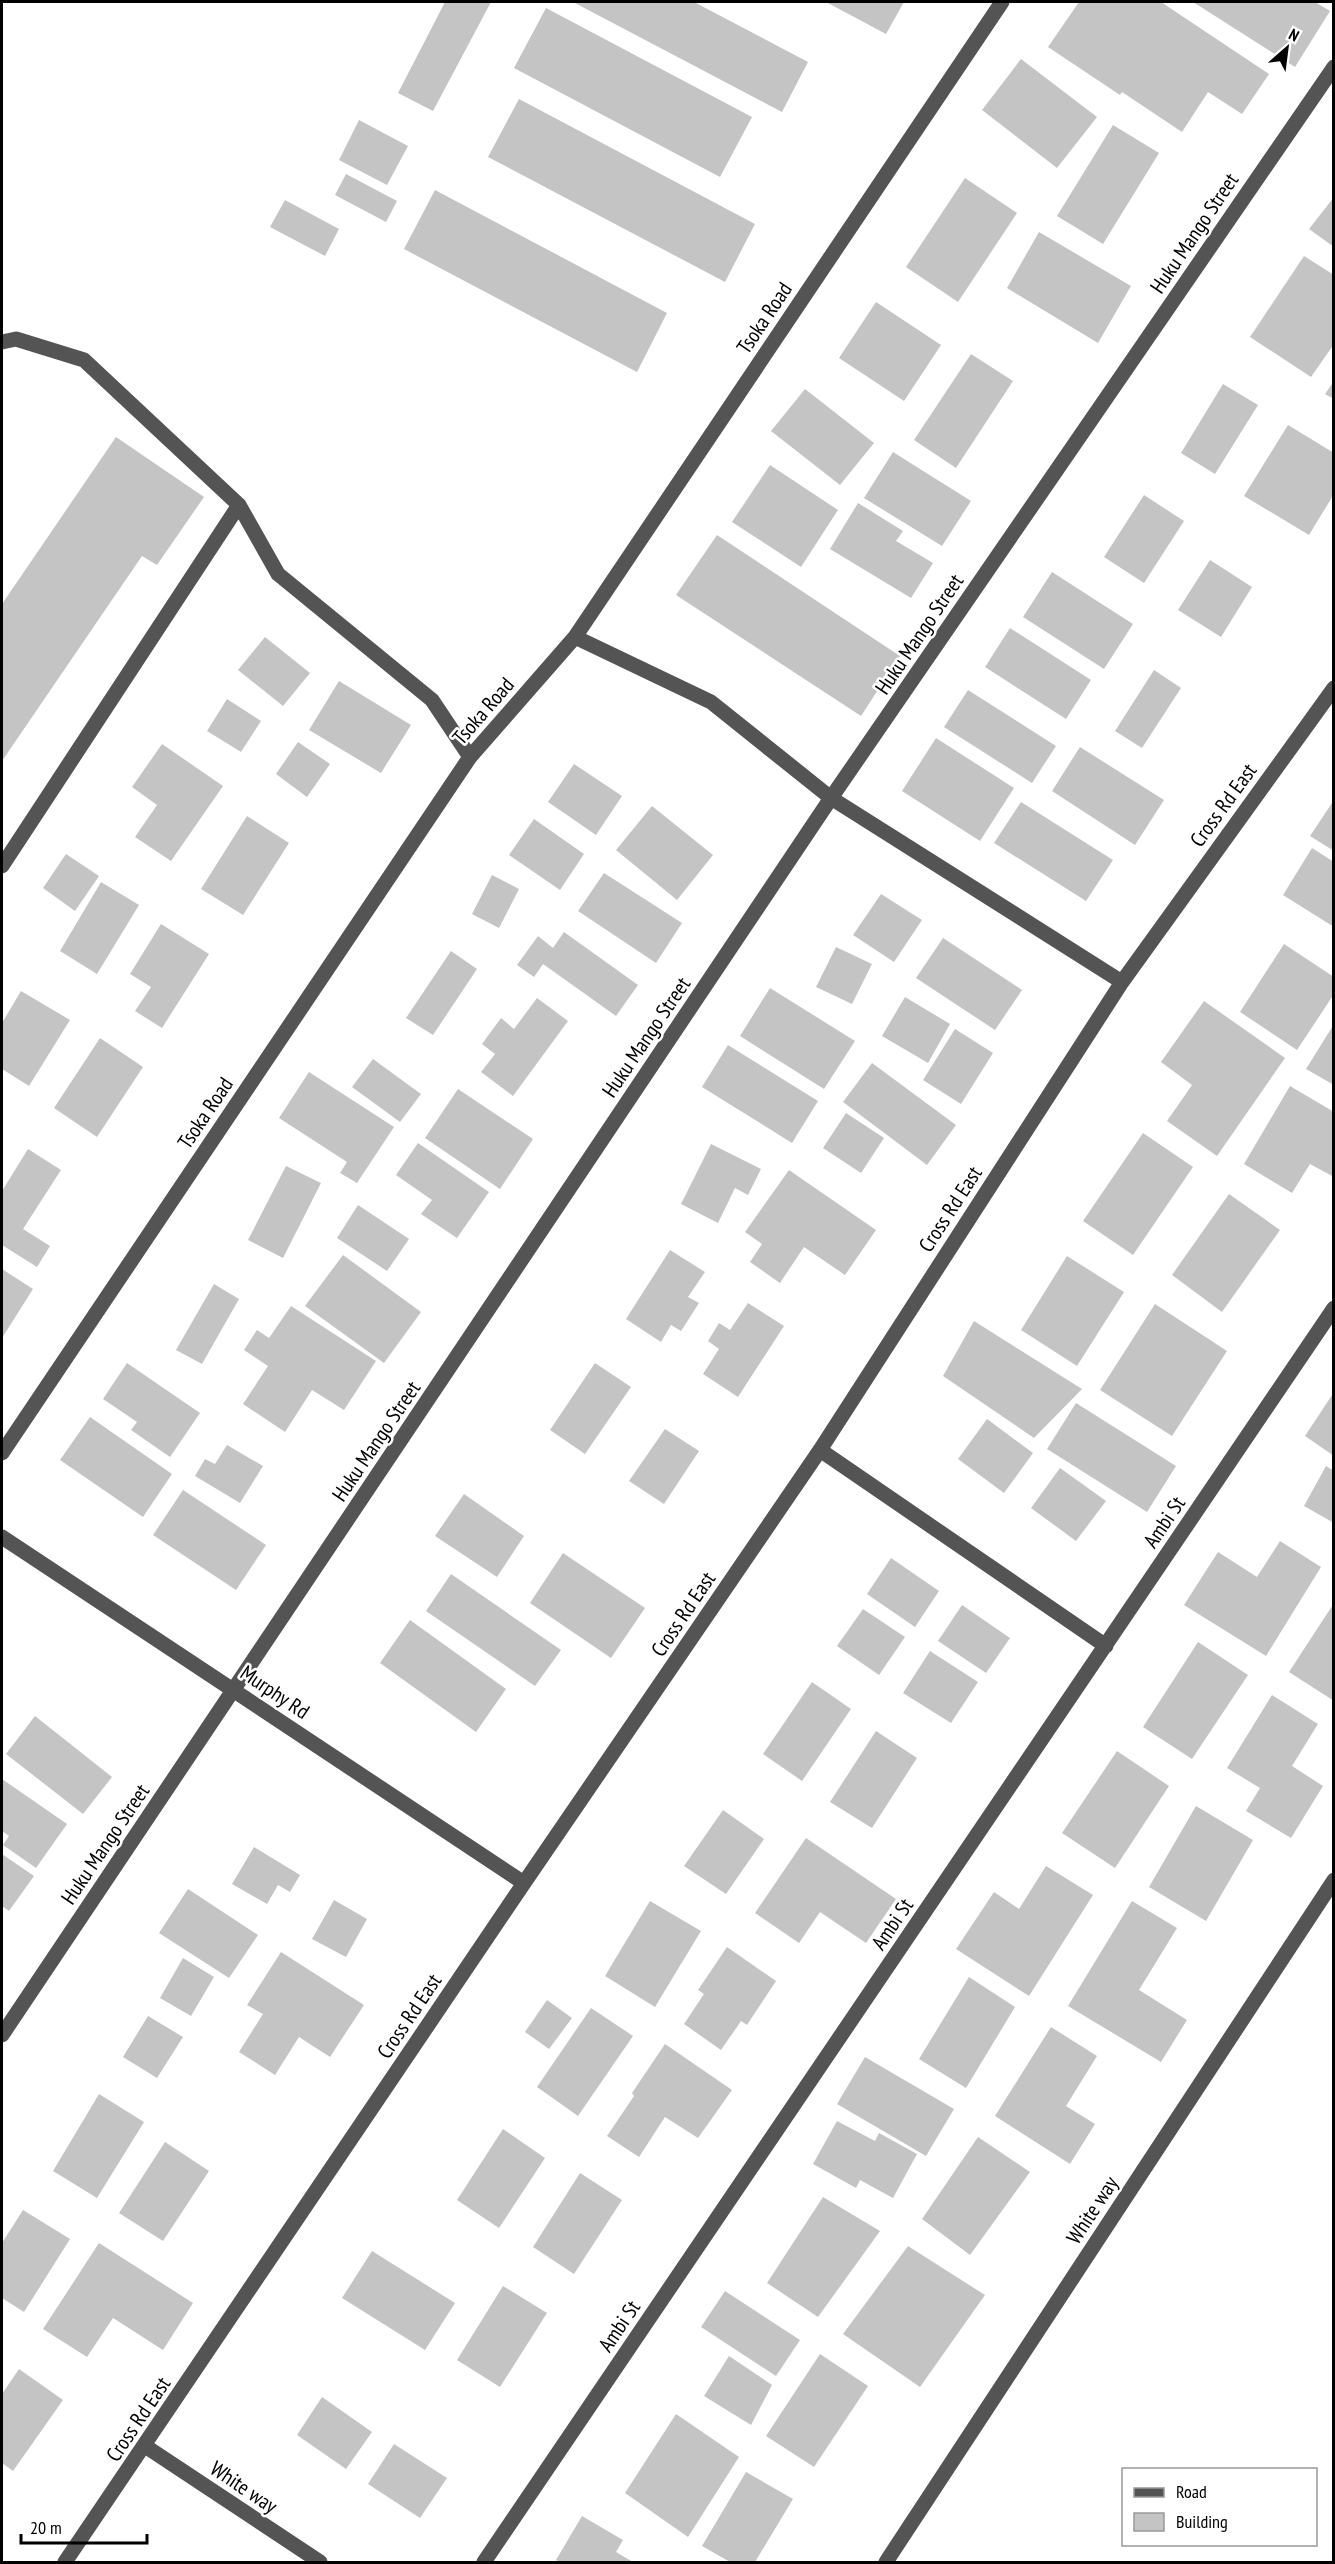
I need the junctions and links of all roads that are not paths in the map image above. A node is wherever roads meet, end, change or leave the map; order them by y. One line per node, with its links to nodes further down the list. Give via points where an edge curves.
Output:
1 (1002, 2): 5 (street, Tsoka Road)
2 (1334, 67): 8 (street, Huku Mango Street)
3 (2, 342): 4 (street, via 16,339 84,360)
4 (239, 505): 7 (street, via 278,574 432,700); 9 (street)
5 (575, 637): 7 (street, Tsoka Road); 8 (street, via 711,702)
6 (1334, 688): 10 (street, Cross Rd East)
7 (471, 757): 13 (street, Tsoka Road)
8 (831, 798): 10 (street); 16 (street, Huku Mango Street)
9 (2, 866)
10 (1122, 982): 12 (street, Cross Rd East)
11 (1332, 1314): 15 (street, Ambi St)
12 (820, 1450): 15 (street); 18 (street, Cross Rd East)
13 (2, 1453)
14 (2, 1537): 16 (street, Murphy Rd)
15 (1106, 1646): 23 (street, Ambi St)
16 (234, 1690): 18 (street, Murphy Rd); 19 (street, Huku Mango Street)
17 (1334, 1880): 24 (street, White way)
18 (524, 1882): 20 (street, Cross Rd East)
19 (2, 2035)
20 (145, 2446): 21 (street, Cross Rd East); 22 (street, White way)
21 (65, 2562)
22 (320, 2562)
23 (484, 2562)
24 (886, 2562)

